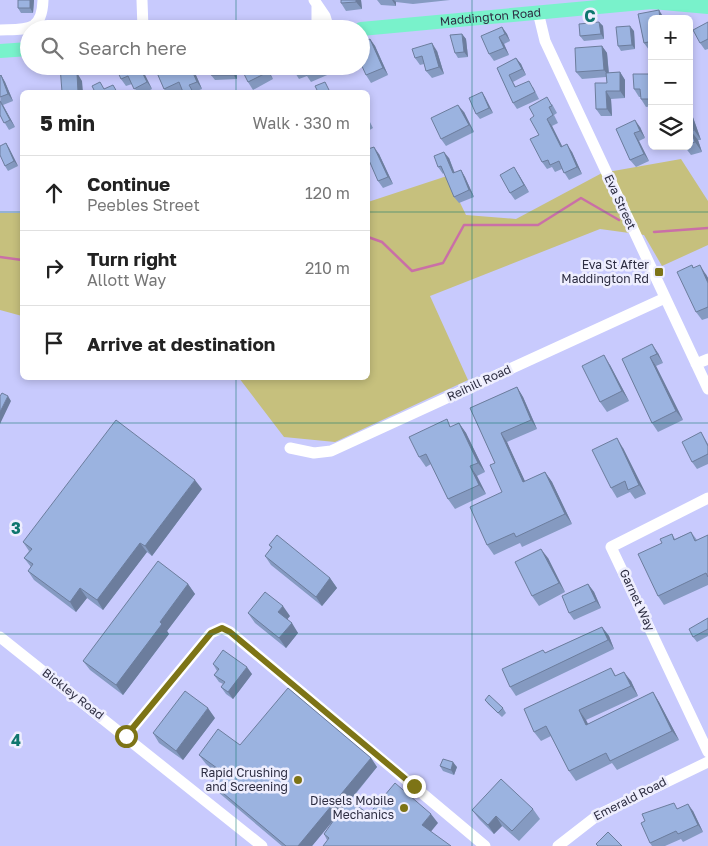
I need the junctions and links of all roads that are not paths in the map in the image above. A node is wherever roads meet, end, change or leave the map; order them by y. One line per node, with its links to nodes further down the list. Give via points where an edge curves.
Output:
1 (43, 0): 6 (street, via 43,15)
2 (142, 0): 7 (street)
3 (315, 2): 8 (street); 9 (street)
4 (708, 7): 5 (main road, Maddington Road, via 652,2)
5 (538, 12): 10 (main road, Maddington Road); 15 (street, Eva Street, via 545,41)
6 (40, 20)
7 (143, 20)
8 (316, 20)
9 (326, 20)
10 (370, 28)
11 (20, 29): 12 (street)
12 (0, 30)
13 (20, 50): 14 (main road)
14 (0, 51)
15 (665, 298): 17 (street, Eva Street); 19 (street, Reihill Road, via 332,451 314,453)
16 (708, 359): 17 (street)
17 (696, 364): 18 (street, Eva Street)
18 (708, 389)
19 (290, 448)
20 (708, 498): 23 (street, Garnet Way, via 611,547)
21 (0, 637): 22 (street, Bickley Road)
22 (126, 736): 25 (street, Bickley Road); 26 (street, via 211,633 222,628)
23 (708, 752)
24 (708, 762): 27 (street, Emerald Road, via 598,815)
25 (262, 846)
26 (485, 846)
27 (558, 846)

